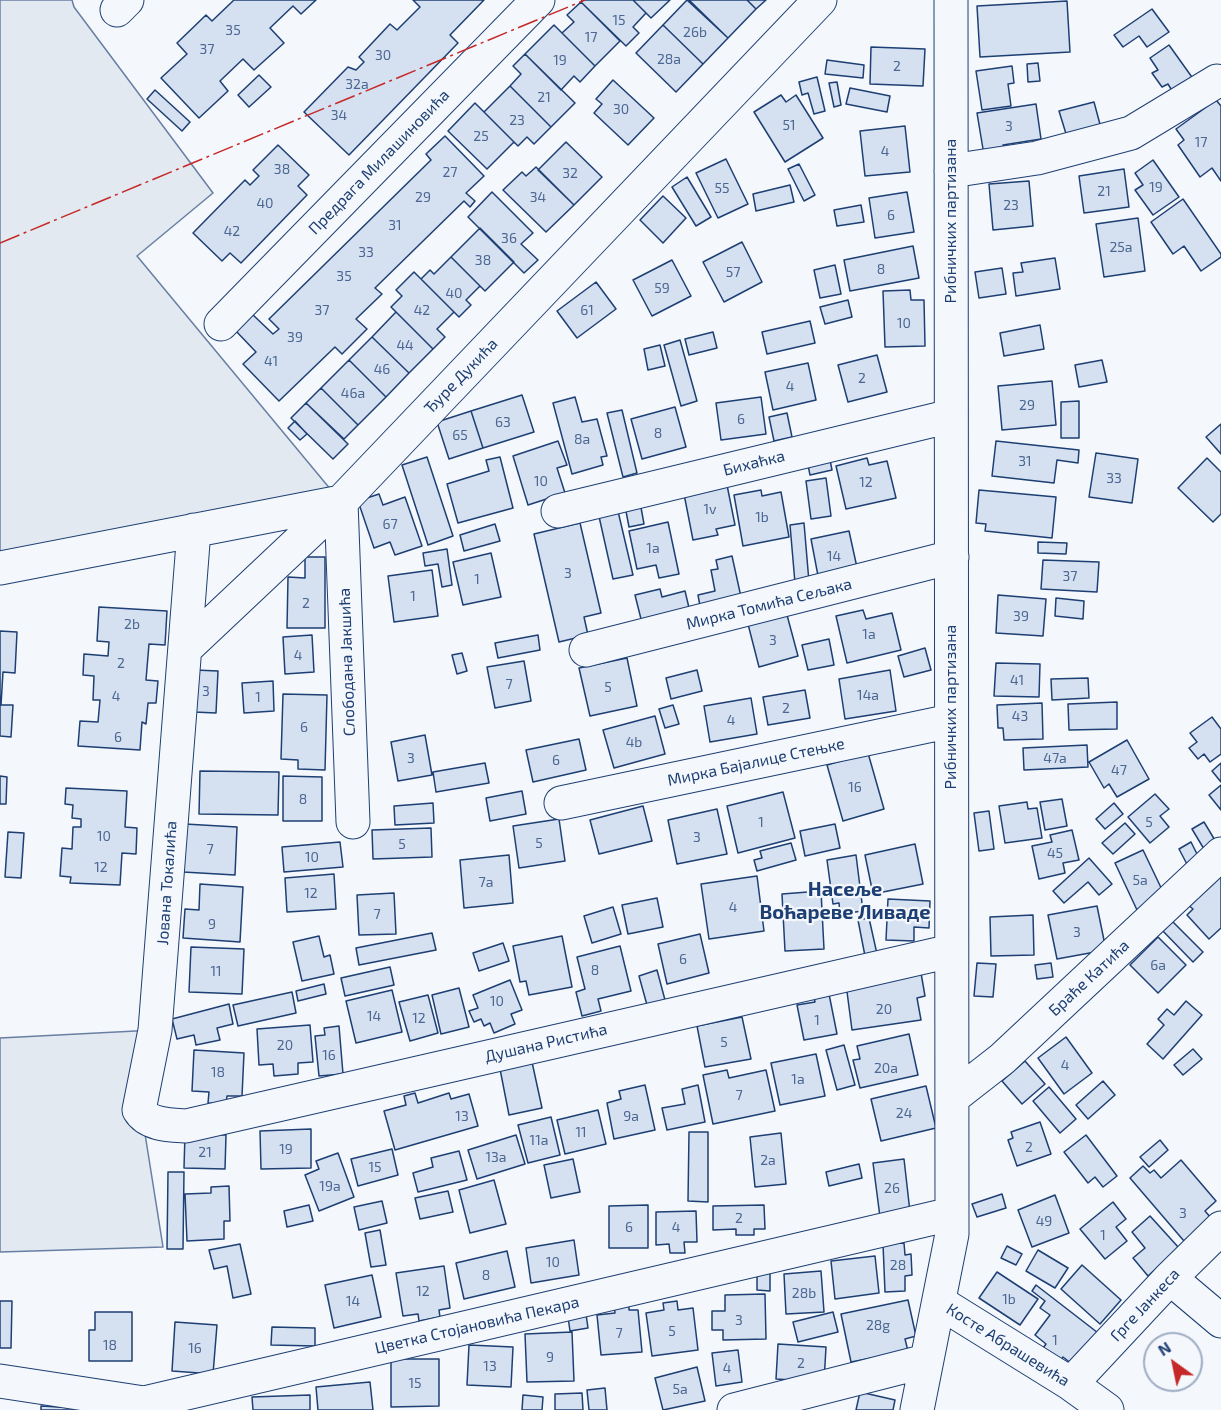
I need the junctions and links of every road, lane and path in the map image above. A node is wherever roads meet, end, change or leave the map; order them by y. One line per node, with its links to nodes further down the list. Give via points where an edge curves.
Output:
1 (538, 0): 6 (street, Предрага Милашиновића)
2 (820, 0): 8 (street, Ђуре Дукића)
3 (951, 0): 5 (street, Рибничких партизана)
4 (1217, 81): 5 (street, via 1131,133 1038,158)
5 (951, 171): 7 (street, Рибничких партизана)
6 (220, 324)
7 (951, 416): 9 (street, Бихаћка); 11 (street, Рибничких партизана)
8 (341, 502): 10 (street); 13 (street); 17 (street, Слободана Јакшића)
9 (558, 511)
10 (194, 530): 12 (street); 13 (street, Јована Токалића)
11 (952, 557): 14 (street, Мирка Томића Сељака); 15 (street, Рибничких партизана)
12 (0, 568)
13 (185, 649): 21 (street, Јована Токалића, via 155,1030 140,1103)
14 (586, 650)
15 (951, 721): 16 (street, Мирка Бајалице Стењке); 19 (street, Рибничких партизана)
16 (561, 803)
17 (353, 822)
18 (1221, 854): 20 (street, Браће Катића, via 1002,1059)
19 (951, 951): 20 (street, Рибничких партизана); 21 (street, Душана Ристића, via 186,1126 163,1124)
20 (952, 1098): 22 (street, Рибничких партизана)
21 (142, 1115)
22 (951, 1214): 25 (street, Рибничких партизана, via 950,1246); 28 (street, Цветка Стојановића Пекара, via 144,1403)
23 (1221, 1228): 24 (street, Грге Јанкеса)
24 (1170, 1278): 26 (street); 29 (street, Грге Јанкеса)
25 (939, 1302): 27 (street, Рибничких партизана); 29 (street, Косте Абрашевића)
26 (1221, 1321)
27 (926, 1361): 30 (street); 31 (street, Рибничких партизана)
28 (0, 1381)
29 (1071, 1384): 32 (street, Косте Абрашевића)
30 (734, 1410)
31 (917, 1410)
32 (1107, 1410)

